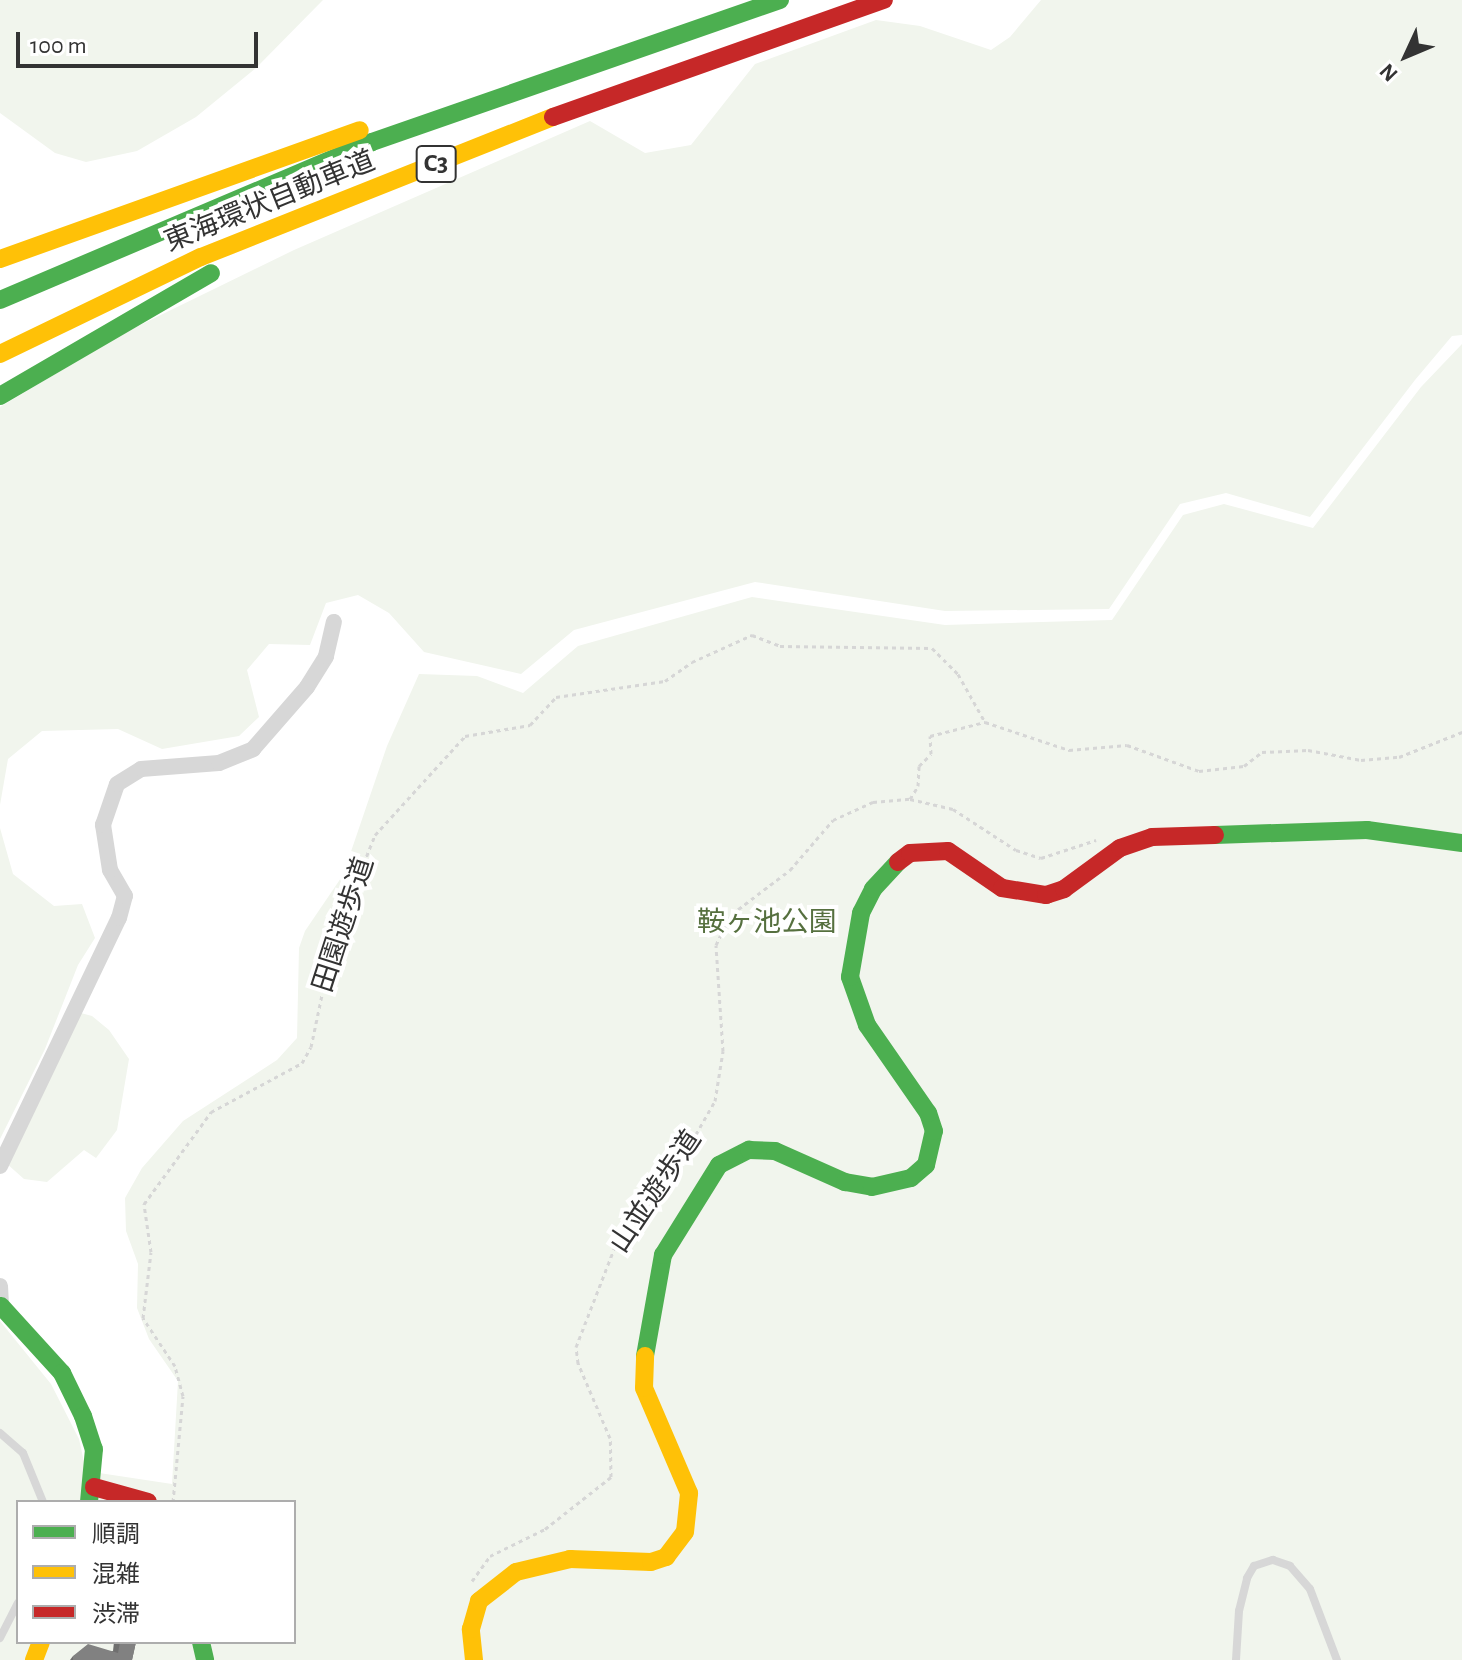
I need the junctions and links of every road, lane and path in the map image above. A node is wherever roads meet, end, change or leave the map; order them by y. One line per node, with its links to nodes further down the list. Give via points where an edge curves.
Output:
1 (780, 0): 3 (main road, 東海環状自動車道 / C3)
2 (884, 0): 4 (main road, 東海環状自動車道 / C3, via 596,100)
3 (584, 64): 5 (main road, via 313,144); 6 (main road, 東海環状自動車道 / C3, via 372,142)
4 (390, 183): 7 (main road, 東海環状自動車道 / C3, via 201,257); 8 (main road, via 193,281)
5 (2, 257)
6 (0, 300)
7 (0, 354)
8 (0, 396)
9 (334, 622): 15 (street, via 326,656 307,687 253,749 219,763 141,769 117,784 103,825 110,870 125,896 119,918)
10 (985, 722): 11 (path, via 1069,750 1127,745 1199,771 1244,766 1262,752 1308,750 1361,760 1399,757); 12 (path, via 930,736 931,754 919,766 918,786); 22 (path, 田園遊歩道, via 958,674 932,648 780,646 752,635 692,662 665,681 556,697 530,725 465,736 375,835 334,938 311,1047 302,1063 211,1112 144,1204 151,1252 143,1318 175,1366 183,1396)
11 (1462, 732)
12 (910, 799): 14 (path, via 953,809 1016,850 1041,858 1106,836); 23 (path, 山並遊歩道, via 873,802 833,820 790,870 732,914 724,928 716,945 723,1051 715,1101 676,1169 616,1244 576,1347 610,1438 611,1477 545,1529 490,1556)
13 (1462, 843): 14 (main road, via 1367,830 1303,829 1152,837)
14 (1125, 845): 26 (main road, via 1064,889 1046,895 1002,888 948,851 931,849 910,853 873,889 850,977 867,1025 928,1113 933,1152 911,1178 872,1187 845,1182 775,1151 749,1150 719,1165 663,1255 645,1354 644,1388 689,1493 685,1532 666,1557 651,1562 570,1559 516,1572 479,1601 471,1629)
15 (0, 1166)
16 (0, 1286): 17 (street)
17 (1, 1306): 19 (main road, via 62,1373 94,1449)
18 (0, 1433): 20 (lane, via 23,1453)
19 (92, 1495): 21 (main road)
20 (42, 1500)
21 (132, 1500)
22 (173, 1500)
23 (466, 1593)
24 (16, 1607): 25 (lane)
25 (0, 1638)
26 (474, 1660)
27 (1236, 1660): 28 (lane, via 1247,1578 1254,1566 1273,1560 1290,1566 1310,1589)
28 (1337, 1660)

